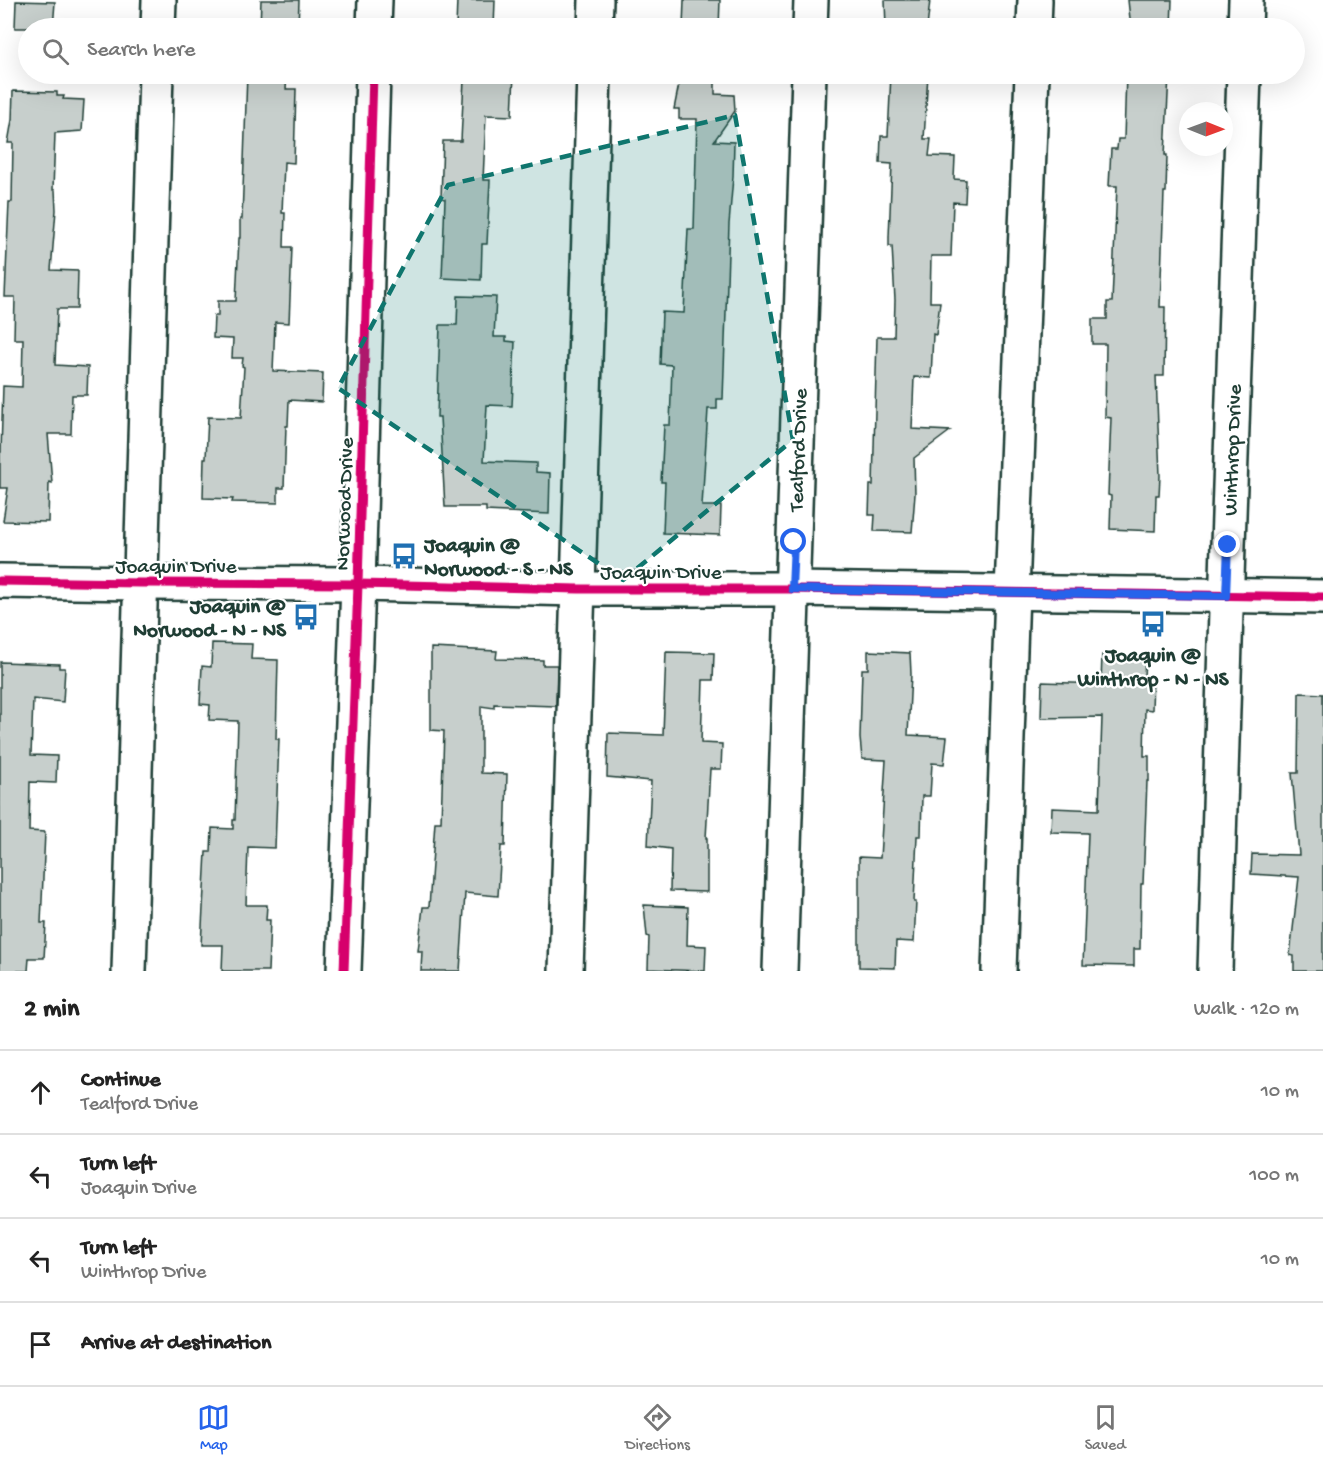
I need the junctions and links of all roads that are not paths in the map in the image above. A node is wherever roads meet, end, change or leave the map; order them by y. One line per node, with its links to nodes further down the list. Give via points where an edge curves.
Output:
1 (159, 0): 7 (street)
2 (375, 0): 8 (street)
3 (596, 0): 9 (street)
4 (811, 0): 10 (street)
5 (1035, 0): 11 (street)
6 (1246, 0): 12 (street)
7 (158, 18)
8 (374, 18)
9 (596, 18)
10 (810, 18)
11 (1034, 18)
12 (1245, 18)
13 (156, 84): 20 (street)
14 (373, 84): 21 (street, Norwood Drive)
15 (594, 84): 22 (street)
16 (809, 84): 23 (street, Tealford Drive)
17 (1032, 84): 24 (street)
18 (1244, 84): 25 (street, Winthrop Drive)
19 (0, 580): 20 (street, Joaquin Drive)
20 (141, 583): 21 (street, Joaquin Drive); 27 (street)
21 (358, 584): 22 (street, Joaquin Drive); 28 (street, Norwood Drive)
22 (579, 589): 23 (street, Joaquin Drive); 29 (street)
23 (792, 589): 24 (street, Joaquin Drive); 30 (street, Tealford Drive)
24 (1012, 592): 25 (street, Joaquin Drive); 31 (street)
25 (1226, 596): 26 (street, Joaquin Drive); 32 (street, Winthrop Drive)
26 (1323, 597)
27 (129, 971)
28 (344, 971)
29 (566, 971)
30 (780, 971)
31 (999, 971)
32 (1215, 971)

